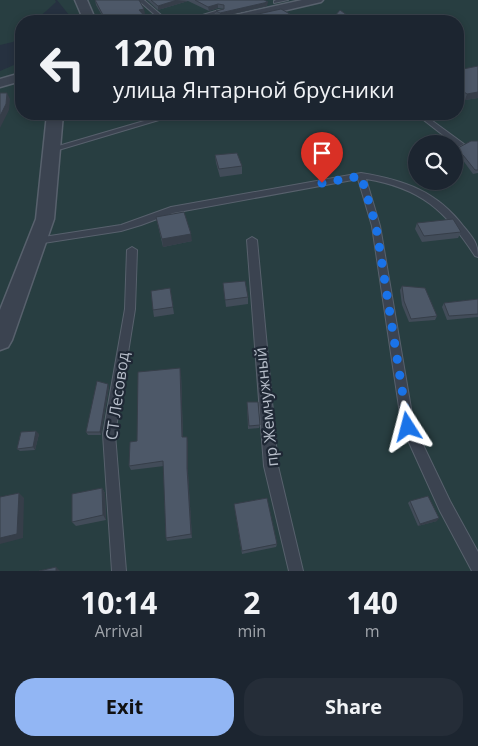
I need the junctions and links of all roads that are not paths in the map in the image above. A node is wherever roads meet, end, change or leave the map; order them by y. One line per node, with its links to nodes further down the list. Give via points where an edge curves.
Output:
1 (81, 0): 6 (street)
2 (141, 0): 7 (lane)
3 (285, 0): 5 (lane)
4 (317, 0): 8 (street)
5 (276, 2)
6 (86, 15)
7 (158, 15)
8 (230, 15)
9 (15, 79): 10 (street)
10 (0, 83)
11 (54, 120): 15 (street)
12 (154, 120): 15 (lane)
13 (427, 120): 14 (lane)
14 (448, 135)
15 (52, 149): 18 (street, via 45,219)
16 (361, 176): 18 (lane, via 171,210 118,230); 20 (lane, via 388,179 417,190 447,210); 22 (lane, via 376,226 408,427 444,506)
17 (252, 240): 24 (lane, пр Жемчужный, via 271,466)
18 (37, 241): 21 (street)
19 (132, 250): 23 (lane, СТ Лесовод, via 130,309 109,434)
20 (478, 254)
21 (0, 340)
22 (478, 567)
23 (119, 571)
24 (296, 571)

